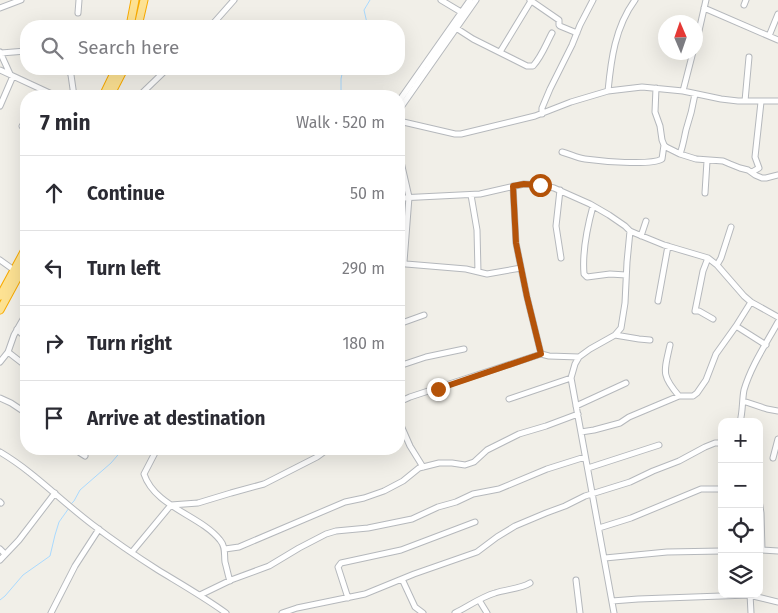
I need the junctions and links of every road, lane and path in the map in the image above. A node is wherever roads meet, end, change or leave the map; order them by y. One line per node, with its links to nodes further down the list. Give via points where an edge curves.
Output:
1 (21, 0): 13 (street)
2 (79, 0): 16 (street)
3 (135, 0): 19 (highway)
4 (144, 0): 20 (highway)
5 (234, 0): 21 (street)
6 (441, 0): 15 (street)
7 (470, 0): 15 (street)
8 (476, 0): 22 (street)
9 (531, 0): 24 (street, via 559,20 560,26); 29 (street)
10 (593, 0): 24 (street)
11 (635, 0): 46 (street, via 614,44)
12 (706, 0): 14 (street)
13 (0, 8)
14 (704, 8): 18 (street); 25 (street)
15 (461, 12): 45 (street)
16 (78, 13)
17 (778, 14): 25 (street)
18 (702, 15)
19 (131, 20)
20 (139, 20)
21 (216, 20)
22 (456, 28): 29 (street); 48 (street)
23 (552, 33): 29 (street, via 544,52 533,66 524,65)
24 (577, 33): 53 (street, via 550,89)
25 (769, 36): 26 (street)
26 (778, 40)
27 (20, 51): 28 (street)
28 (1, 52): 33 (street)
29 (500, 52)
30 (749, 57): 49 (street)
31 (691, 60): 44 (street)
32 (0, 70): 33 (street)
33 (11, 75): 39 (street); 52 (street)
34 (71, 75): 40 (street)
35 (113, 75): 41 (highway)
36 (121, 75): 42 (highway)
37 (161, 75): 43 (street)
38 (656, 88): 44 (street); 46 (street); 55 (street, via 656,112)
39 (43, 90)
40 (73, 90)
41 (106, 90)
42 (113, 90)
43 (145, 90)
44 (682, 91): 47 (street)
45 (405, 92)
46 (608, 92): 53 (street)
47 (695, 94): 49 (street); 57 (street)
48 (405, 101)
49 (745, 101): 51 (street)
50 (778, 101): 51 (street)
51 (761, 102): 59 (street, via 756,157 759,168)
52 (0, 106)
53 (542, 114): 54 (street, via 461,134)
54 (405, 122)
55 (664, 145): 56 (street, via 662,159 657,161 626,163 584,159); 57 (street)
56 (562, 152)
57 (680, 154): 58 (street)
58 (708, 161): 59 (street, via 723,161); 64 (street)
59 (752, 172): 60 (street, via 762,178)
60 (778, 175)
61 (405, 179): 67 (street)
62 (513, 186): 63 (street, via 540,185); 65 (street); 81 (street, via 516,243)
63 (560, 190): 68 (street); 75 (street, via 556,226)
64 (705, 193)
65 (471, 194): 67 (street); 83 (street, via 477,230)
66 (405, 197): 67 (street)
67 (409, 197): 74 (street)
68 (593, 206): 71 (street); 85 (street, via 584,274 587,277)
69 (646, 220): 72 (street)
70 (731, 227): 80 (street)
71 (630, 231): 72 (street); 85 (street)
72 (641, 236): 73 (street)
73 (668, 246): 76 (street); 88 (street)
74 (405, 249)
75 (561, 258)
76 (708, 258): 80 (street); 93 (street, via 695,311)
77 (20, 259): 82 (highway)
78 (0, 260): 82 (street)
79 (405, 263): 83 (street)
80 (717, 265): 89 (street)
81 (521, 268): 83 (street, via 486,274); 106 (street)
82 (14, 270): 86 (highway)
83 (478, 272)
84 (20, 273): 90 (highway)
85 (626, 275): 100 (street, via 621,328)
86 (2, 287): 87 (highway)
87 (0, 296)
88 (658, 301)
89 (751, 302): 92 (street); 97 (street)
90 (0, 310)
91 (424, 315): 94 (street)
92 (778, 317)
93 (713, 319)
94 (405, 322)
95 (778, 322): 102 (street)
96 (20, 324): 98 (street)
97 (736, 326): 102 (street); 113 (street, via 716,354 698,393)
98 (17, 329): 99 (street); 105 (street)
99 (20, 332)
100 (614, 335): 101 (street); 107 (street)
101 (650, 340)
102 (766, 345): 117 (street, via 750,374)
103 (670, 346): 113 (street, via 665,376)
104 (464, 349): 110 (street)
105 (8, 352): 108 (street); 109 (street)
106 (541, 354): 107 (street); 115 (street)
107 (579, 358): 111 (street)
108 (20, 361)
109 (0, 362)
110 (405, 364)
111 (571, 378): 116 (street); 118 (street)
112 (626, 383): 118 (street)
113 (679, 396): 123 (street, via 620,423)
114 (0, 398): 119 (street)
115 (405, 399)
116 (509, 399)
117 (743, 401): 120 (street); 122 (street)
118 (576, 406): 121 (street)
119 (20, 409)
120 (778, 411)
121 (578, 414): 123 (street); 133 (street, via 519,434 486,450 465,466 440,463)
122 (741, 418)
123 (581, 432): 131 (street)
124 (405, 435): 133 (street)
125 (778, 439): 132 (street)
126 (718, 443): 137 (street, via 630,482)
127 (659, 445): 134 (street)
128 (0, 452): 136 (street)
129 (154, 455): 138 (street, via 144,474 154,492)
130 (321, 455): 138 (street, via 264,484 198,503)
131 (585, 457): 134 (street); 153 (street, via 499,489 473,494 412,519 336,531 269,566)
132 (773, 458)
133 (423, 467): 143 (street, via 384,491 345,502 239,547)
134 (588, 468): 137 (street)
135 (718, 489): 140 (street, via 701,489)
136 (55, 493): 141 (street); 148 (street)
137 (592, 494): 140 (street); 151 (street, via 516,526 477,552)
138 (171, 505): 143 (street, via 212,533); 147 (street)
139 (475, 522): 157 (street, via 401,550 341,563 338,567)
140 (599, 528): 149 (street)
141 (99, 530): 147 (street); 163 (street)
142 (0, 549): 148 (street)
143 (225, 549): 153 (street)
144 (763, 550): 146 (street)
145 (718, 551): 149 (street)
146 (778, 551)
147 (132, 552): 155 (street)
148 (5, 554): 150 (street)
149 (605, 558): 161 (street)
150 (0, 560)
151 (402, 579): 157 (street); 166 (street, via 416,608)
152 (576, 580): 169 (street)
153 (230, 581): 155 (street)
154 (530, 583): 160 (street)
155 (200, 595): 164 (street)
156 (718, 596): 161 (street)
157 (348, 598): 165 (street)
158 (750, 598): 171 (street)
159 (762, 598): 162 (street)
160 (479, 600): 167 (street); 168 (street)
161 (612, 601): 170 (street)
162 (778, 602)
163 (50, 613)
164 (226, 613)
165 (282, 613)
166 (423, 613)
167 (455, 613)
168 (487, 613)
169 (580, 613)
170 (614, 613)
171 (751, 613)

